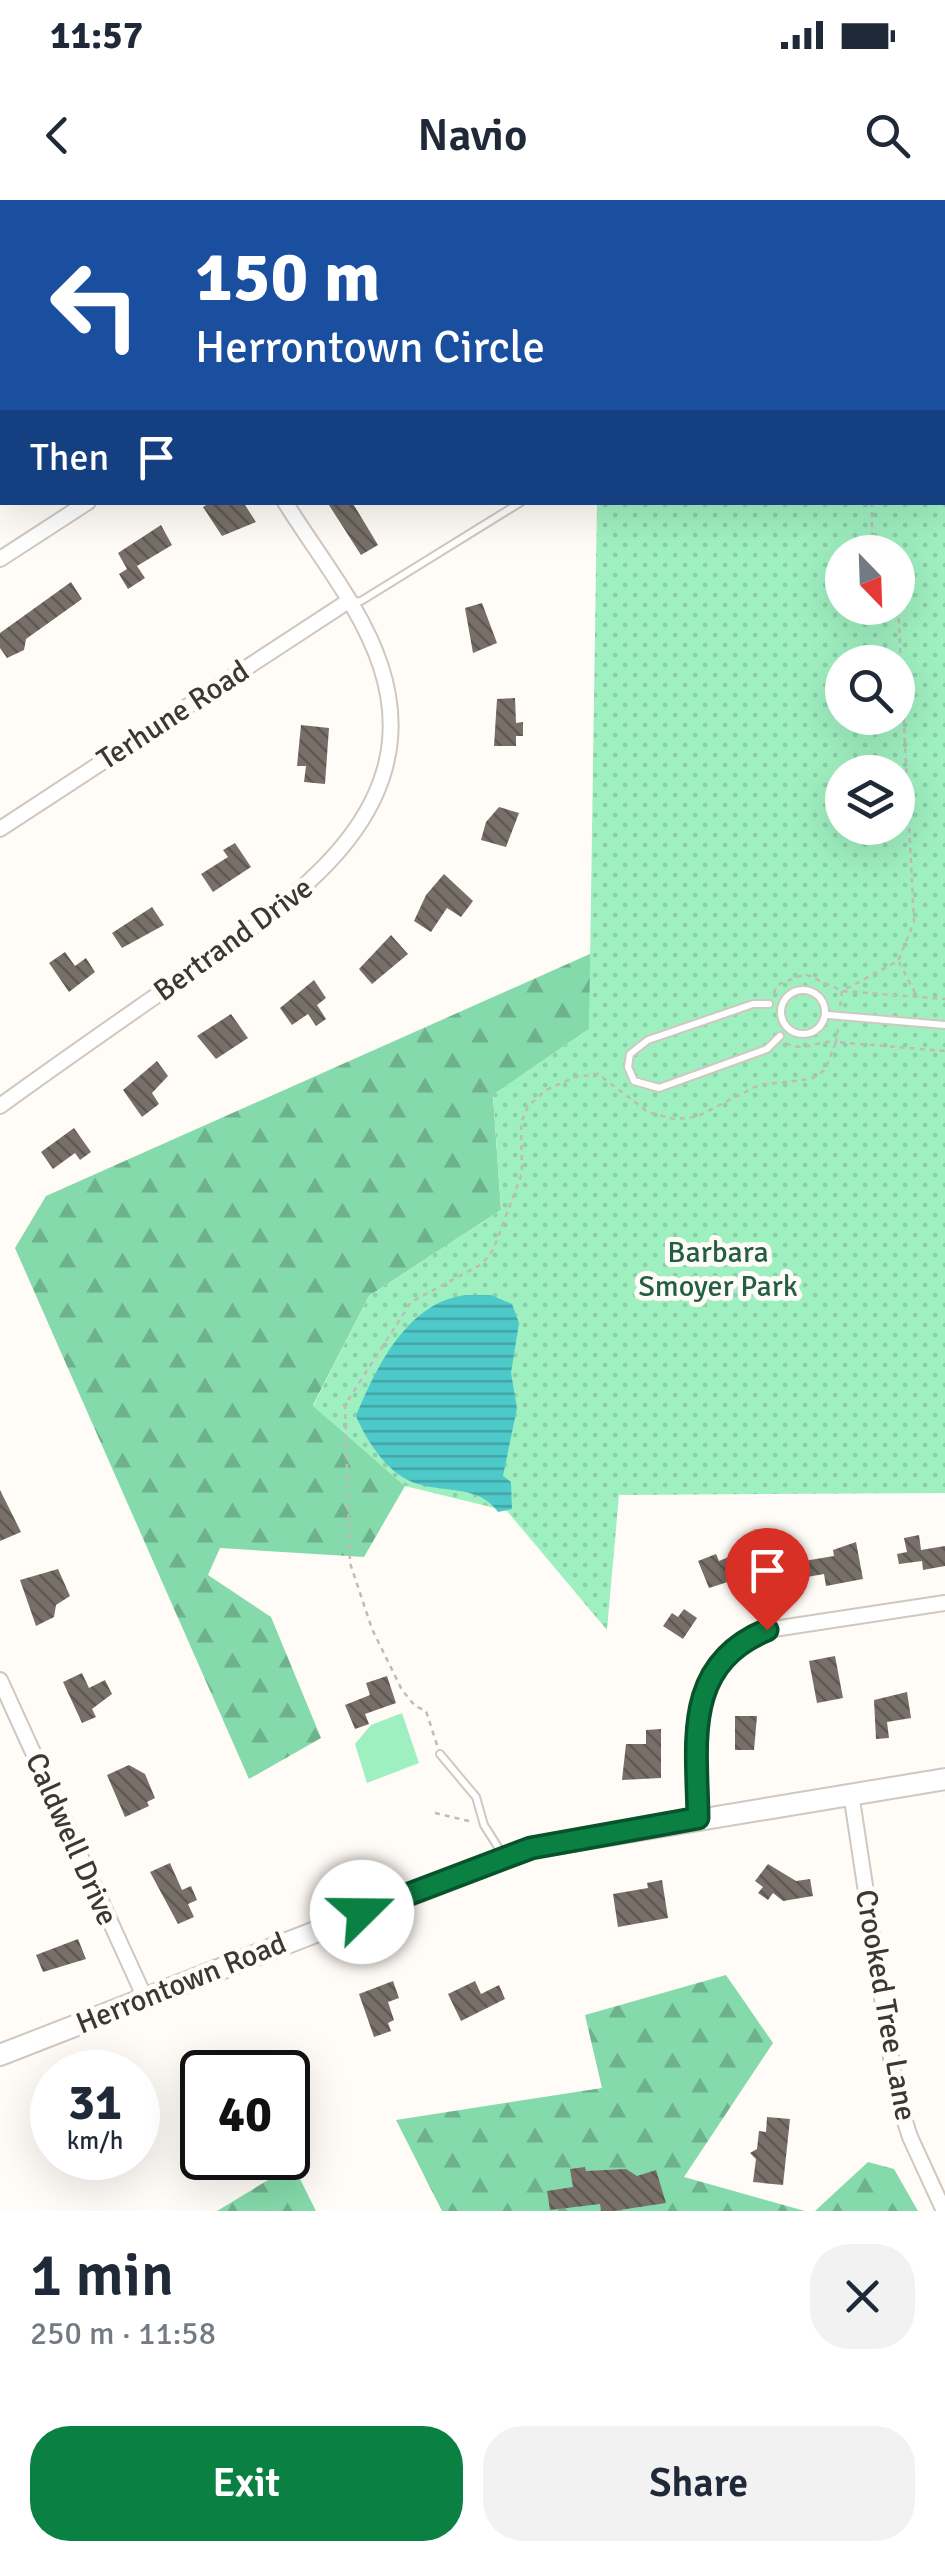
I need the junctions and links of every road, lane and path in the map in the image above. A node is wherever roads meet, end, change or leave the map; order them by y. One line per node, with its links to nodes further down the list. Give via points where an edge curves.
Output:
1 (83, 505): 6 (street)
2 (287, 505): 7 (street, Bertrand Drive)
3 (516, 505): 7 (lane, via 361,601)
4 (872, 505): 5 (path)
5 (873, 535)
6 (0, 559)
7 (347, 602): 9 (street, Terhune Road); 19 (street, Bertrand Drive, via 381,668 390,723 384,768 355,830 295,898)
8 (899, 625): 10 (path, via 914,922)
9 (0, 828)
10 (898, 960): 11 (path); 14 (path, via 842,991)
11 (917, 997)
12 (769, 1004): 16 (lane, via 648,1040 630,1054 628,1066 634,1081 659,1088 767,1049)
13 (828, 1015): 13 (lane, via 822,998 808,990 790,993 782,1004 790,1032 814,1032); 14 (lane)
14 (840, 1015): 15 (lane); 17 (path)
15 (945, 1025)
16 (780, 1036)
17 (836, 1042): 18 (path); 22 (path, via 825,1070 811,1079 759,1084 696,1117 648,1112 598,1074 546,1090 521,1123 522,1173 493,1250 482,1264 411,1302 363,1370 343,1414 350,1563 372,1629 402,1690 426,1710)
18 (945, 1051)
19 (0, 1106)
20 (945, 1603): 26 (street, via 767,1630 730,1650 698,1708)
21 (0, 1680): 29 (street, Caldwell Drive)
22 (440, 1754): 27 (lane, via 476,1796)
23 (945, 1779): 24 (street, Herrontown Road)
24 (851, 1793): 26 (street, Herrontown Road); 31 (street, Crooked Tree Lane, via 897,2097)
25 (435, 1813): 27 (path)
26 (698, 1818): 28 (street, Herrontown Road)
27 (484, 1824): 28 (lane)
28 (504, 1856): 29 (street, Herrontown Road)
29 (145, 1998): 30 (street, Herrontown Road)
30 (0, 2056)
31 (944, 2211)

